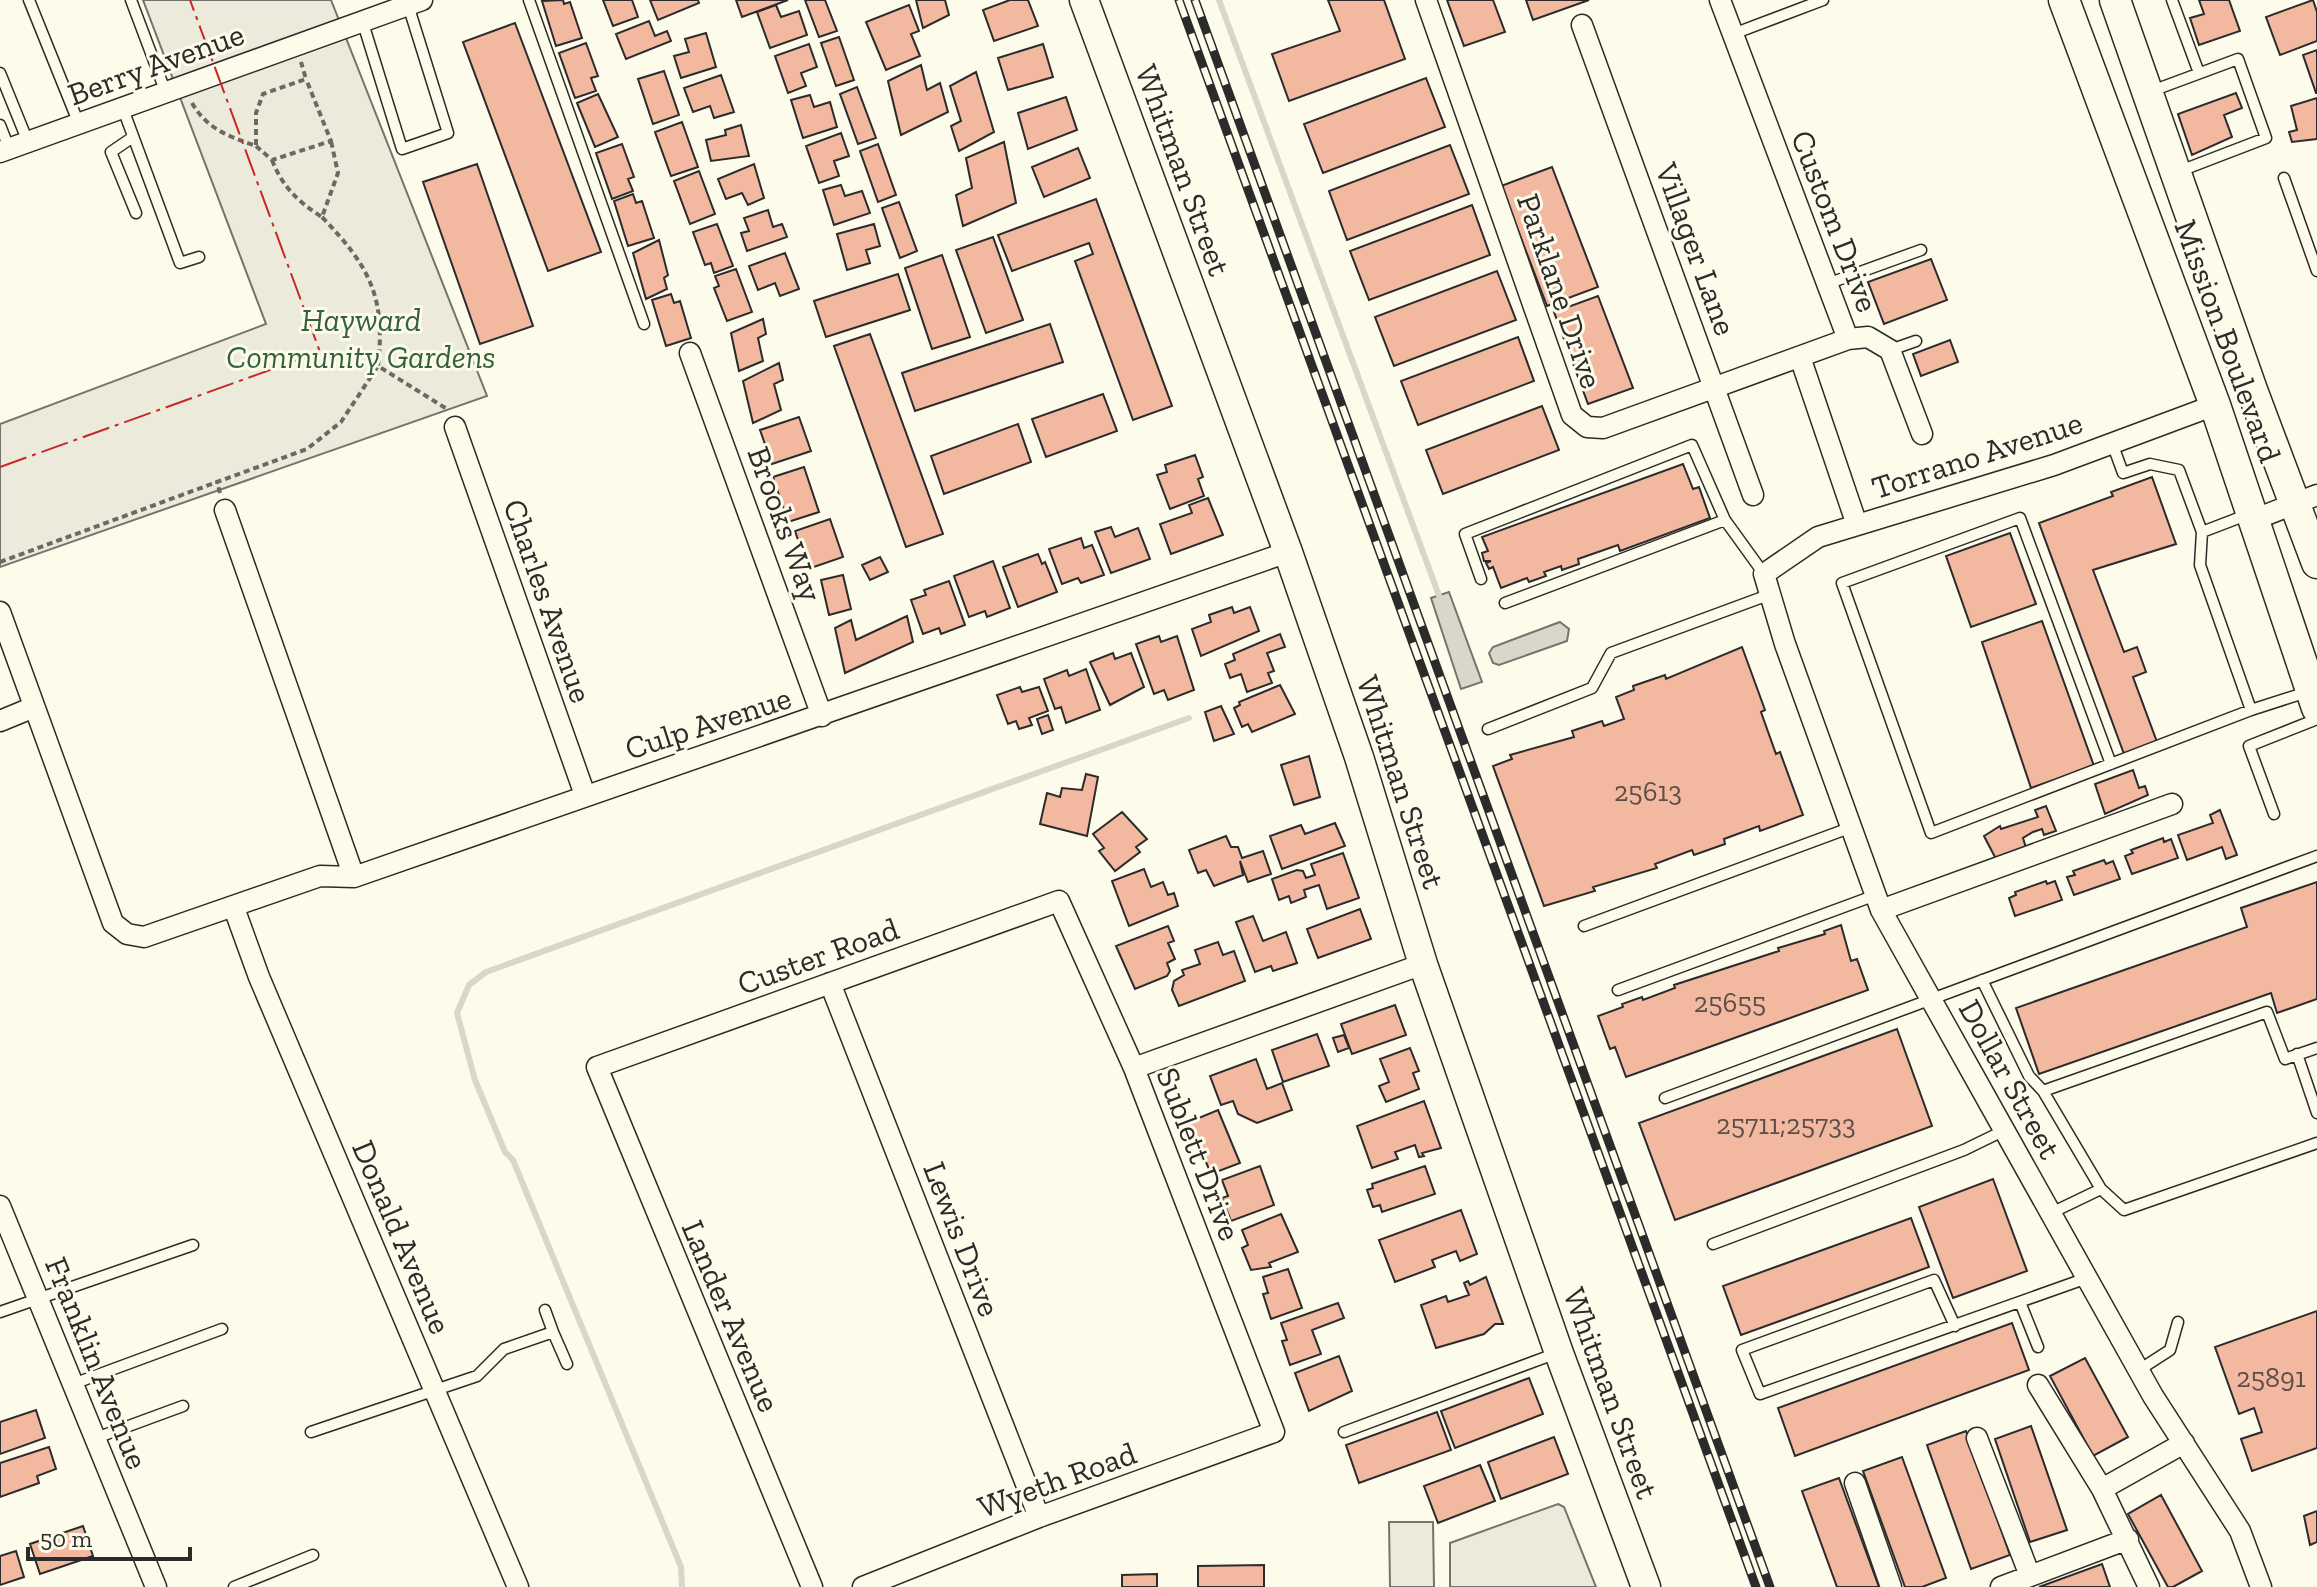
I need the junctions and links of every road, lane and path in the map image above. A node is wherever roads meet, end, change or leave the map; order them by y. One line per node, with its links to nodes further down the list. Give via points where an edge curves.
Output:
1 (29, 0): 22 (lane)
2 (131, 0): 19 (lane)
3 (529, 0): 37 (lane)
4 (1084, 0): 57 (street, Whitman Street)
5 (1426, 0): 44 (street, Parklane Drive, via 1572,415 1587,427 1603,428)
6 (1720, 0): 14 (street, Custom Drive)
7 (1823, 0): 14 (lane)
8 (2064, 0): 45 (main road, Mission Boulevard)
9 (2115, 0): 20 (main road, Mission Boulevard)
10 (2172, 0): 17 (lane)
11 (415, 2): 12 (street, Berry Avenue); 12 (lane, via 448,133 402,149)
12 (362, 20): 15 (street, Berry Avenue)
13 (1582, 25): 44 (street, Villager Lane)
14 (1733, 34): 36 (street, Custom Drive)
15 (296, 46): 18 (path); 19 (street, Berry Avenue)
16 (0, 73): 27 (lane)
17 (2199, 73): 20 (lane); 29 (lane, via 2238,59 2266,138)
18 (306, 79): 25 (path); 26 (path, via 263,94 256,113)
19 (174, 90): 21 (street, Berry Avenue); 26 (path, via 219,133)
20 (2147, 93): 29 (main road, Mission Boulevard)
21 (123, 109): 22 (street, Berry Avenue); 24 (lane)
22 (79, 124): 27 (street, Berry Avenue)
23 (0, 125): 27 (lane)
24 (133, 137): 31 (lane, via 111,152); 34 (lane, via 180,263)
25 (331, 141): 28 (path); 32 (path, via 338,173)
26 (256, 146): 28 (path)
27 (12, 147)
28 (272, 160): 32 (path, via 301,204)
29 (2175, 172): 51 (main road, Mission Boulevard, via 2252,390)
30 (2284, 178): 35 (lane)
31 (136, 213)
32 (322, 217): 43 (path, via 369,273 379,302)
33 (1921, 250): 36 (lane)
34 (199, 257)
35 (2317, 271)
36 (1827, 284): 38 (street, Custom Drive)
37 (644, 324)
38 (1848, 339): 40 (street, via 1868,337); 42 (street, Custom Drive)
39 (1916, 341): 40 (lane)
40 (1890, 350): 47 (street)
41 (690, 353): 68 (street, Brooks Way)
42 (1800, 357): 44 (street, Parklane Drive); 55 (street)
43 (378, 366): 46 (path, via 448,410); 49 (path, via 341,422 307,449)
44 (1715, 388): 50 (street, Villager Lane)
45 (2215, 405): 48 (street, Torrano Avenue); 53 (main road, Mission Boulevard)
46 (455, 427): 72 (street, Charles Avenue)
47 (1922, 434)
48 (2112, 443): 55 (street, Torrano Avenue); 56 (lane, via 2123,473 2150,464 2179,470)
49 (217, 482): 52 (path); 58 (path)
50 (1753, 495)
51 (2307, 499): 53 (street); 59 (main road, Mission Boulevard)
52 (225, 510): 77 (street)
53 (2252, 516): 56 (lane); 65 (main road, Mission Boulevard)
54 (1725, 520): 60 (lane); 61 (lane, via 1692,445 1465,534); 63 (lane)
55 (1857, 525): 60 (street, Torrano Avenue, via 1818,537)
56 (2202, 532): 67 (lane, via 2200,565)
57 (1288, 552): 68 (street, Culp Avenue); 82 (street, Whitman Street)
58 (0, 562)
59 (2317, 563)
60 (1764, 574): 62 (street, Dollar Street)
61 (1481, 579)
62 (1771, 594): 70 (lane, via 1611,653 1592,688); 75 (street, Dollar Street)
63 (1505, 603)
64 (0, 612): 66 (street)
65 (2315, 706): 67 (lane); 74 (lane, via 2249,746)
66 (34, 707): 69 (street); 80 (street, Culp Avenue, via 113,923 127,934 144,937)
67 (2251, 710): 71 (lane)
68 (822, 716): 72 (street, Culp Avenue)
69 (0, 721)
70 (1488, 729)
71 (2111, 764): 71 (lane, via 1931,833 1842,583 2020,518)
72 (585, 795): 77 (street, Culp Avenue)
73 (2172, 804): 79 (street)
74 (2274, 814)
75 (1852, 827): 79 (street, Dollar Street); 81 (lane)
76 (2317, 856): 83 (lane)
77 (354, 877): 80 (street, Culp Avenue, via 320,876)
78 (1059, 901): 84 (street, Custer Road); 90 (street, Sublett Drive)
79 (1878, 902): 85 (lane); 86 (street, Dollar Street)
80 (234, 908): 117 (street, Donald Avenue)
81 (1584, 926)
82 (1423, 964): 90 (street); 112 (street, Whitman Street)
83 (1982, 980): 86 (lane); 91 (lane, via 2029,1076)
84 (830, 983): 89 (street, Custer Road); 127 (street, Lewis Drive)
85 (1618, 990)
86 (1931, 999): 92 (lane); 94 (street, Dollar Street)
87 (2317, 1048): 88 (lane)
88 (2297, 1054): 91 (lane, via 2285,1059 2267,1012); 93 (lane)
89 (597, 1067): 134 (street, Lander Avenue)
90 (1134, 1068): 120 (street, Sublett Drive)
91 (2043, 1091): 96 (lane)
92 (1665, 1098)
93 (2317, 1113)
94 (2005, 1130): 98 (street, Dollar Street); 100 (lane)
95 (2317, 1143): 96 (lane, via 2124,1210)
96 (2101, 1189): 98 (lane)
97 (0, 1206): 99 (street, Franklin Avenue)
98 (2051, 1213): 102 (street, Dollar Street)
99 (6, 1235): 103 (street, Franklin Avenue)
100 (1713, 1244)
101 (193, 1245): 103 (lane)
102 (2087, 1278): 104 (lane); 114 (street, Dollar Street)
103 (38, 1299): 106 (lane); 115 (street, Franklin Avenue)
104 (2020, 1302): 108 (lane); 111 (lane)
105 (545, 1310): 110 (lane)
106 (0, 1312)
107 (2178, 1322): 114 (lane, via 2170,1350)
108 (1955, 1326): 108 (lane, via 1760,1394 1742,1350 1934,1280)
109 (222, 1329): 115 (lane)
110 (553, 1332): 113 (lane); 117 (lane, via 504,1349 477,1376)
111 (2038, 1347)
112 (1559, 1353): 121 (lane); 136 (street, Whitman Street)
113 (567, 1364)
114 (2139, 1370): 124 (street, Dollar Street)
115 (73, 1384): 122 (street, Franklin Avenue)
116 (2038, 1385): 126 (street)
117 (434, 1393): 119 (lane); 133 (street, Donald Avenue)
118 (183, 1406): 122 (lane)
119 (311, 1432)
120 (1274, 1432): 127 (street, Wyeth Road)
121 (1344, 1432)
122 (96, 1438): 131 (street, Franklin Avenue)
123 (1977, 1438): 130 (street)
124 (2184, 1443): 126 (street); 140 (street, Dollar Street, via 2240,1531)
125 (1855, 1483): 137 (street)
126 (2102, 1489): 128 (street)
127 (1039, 1517): 135 (street, Wyeth Road)
128 (2128, 1539): 130 (street); 139 (street)
129 (313, 1555): 132 (lane)
130 (2030, 1576): 138 (street)
131 (156, 1587)
132 (234, 1587)
133 (518, 1587)
134 (812, 1587)
135 (864, 1587)
136 (1646, 1587)
137 (1891, 1587)
138 (2001, 1587)
139 (2149, 1587)
140 (2261, 1587)

